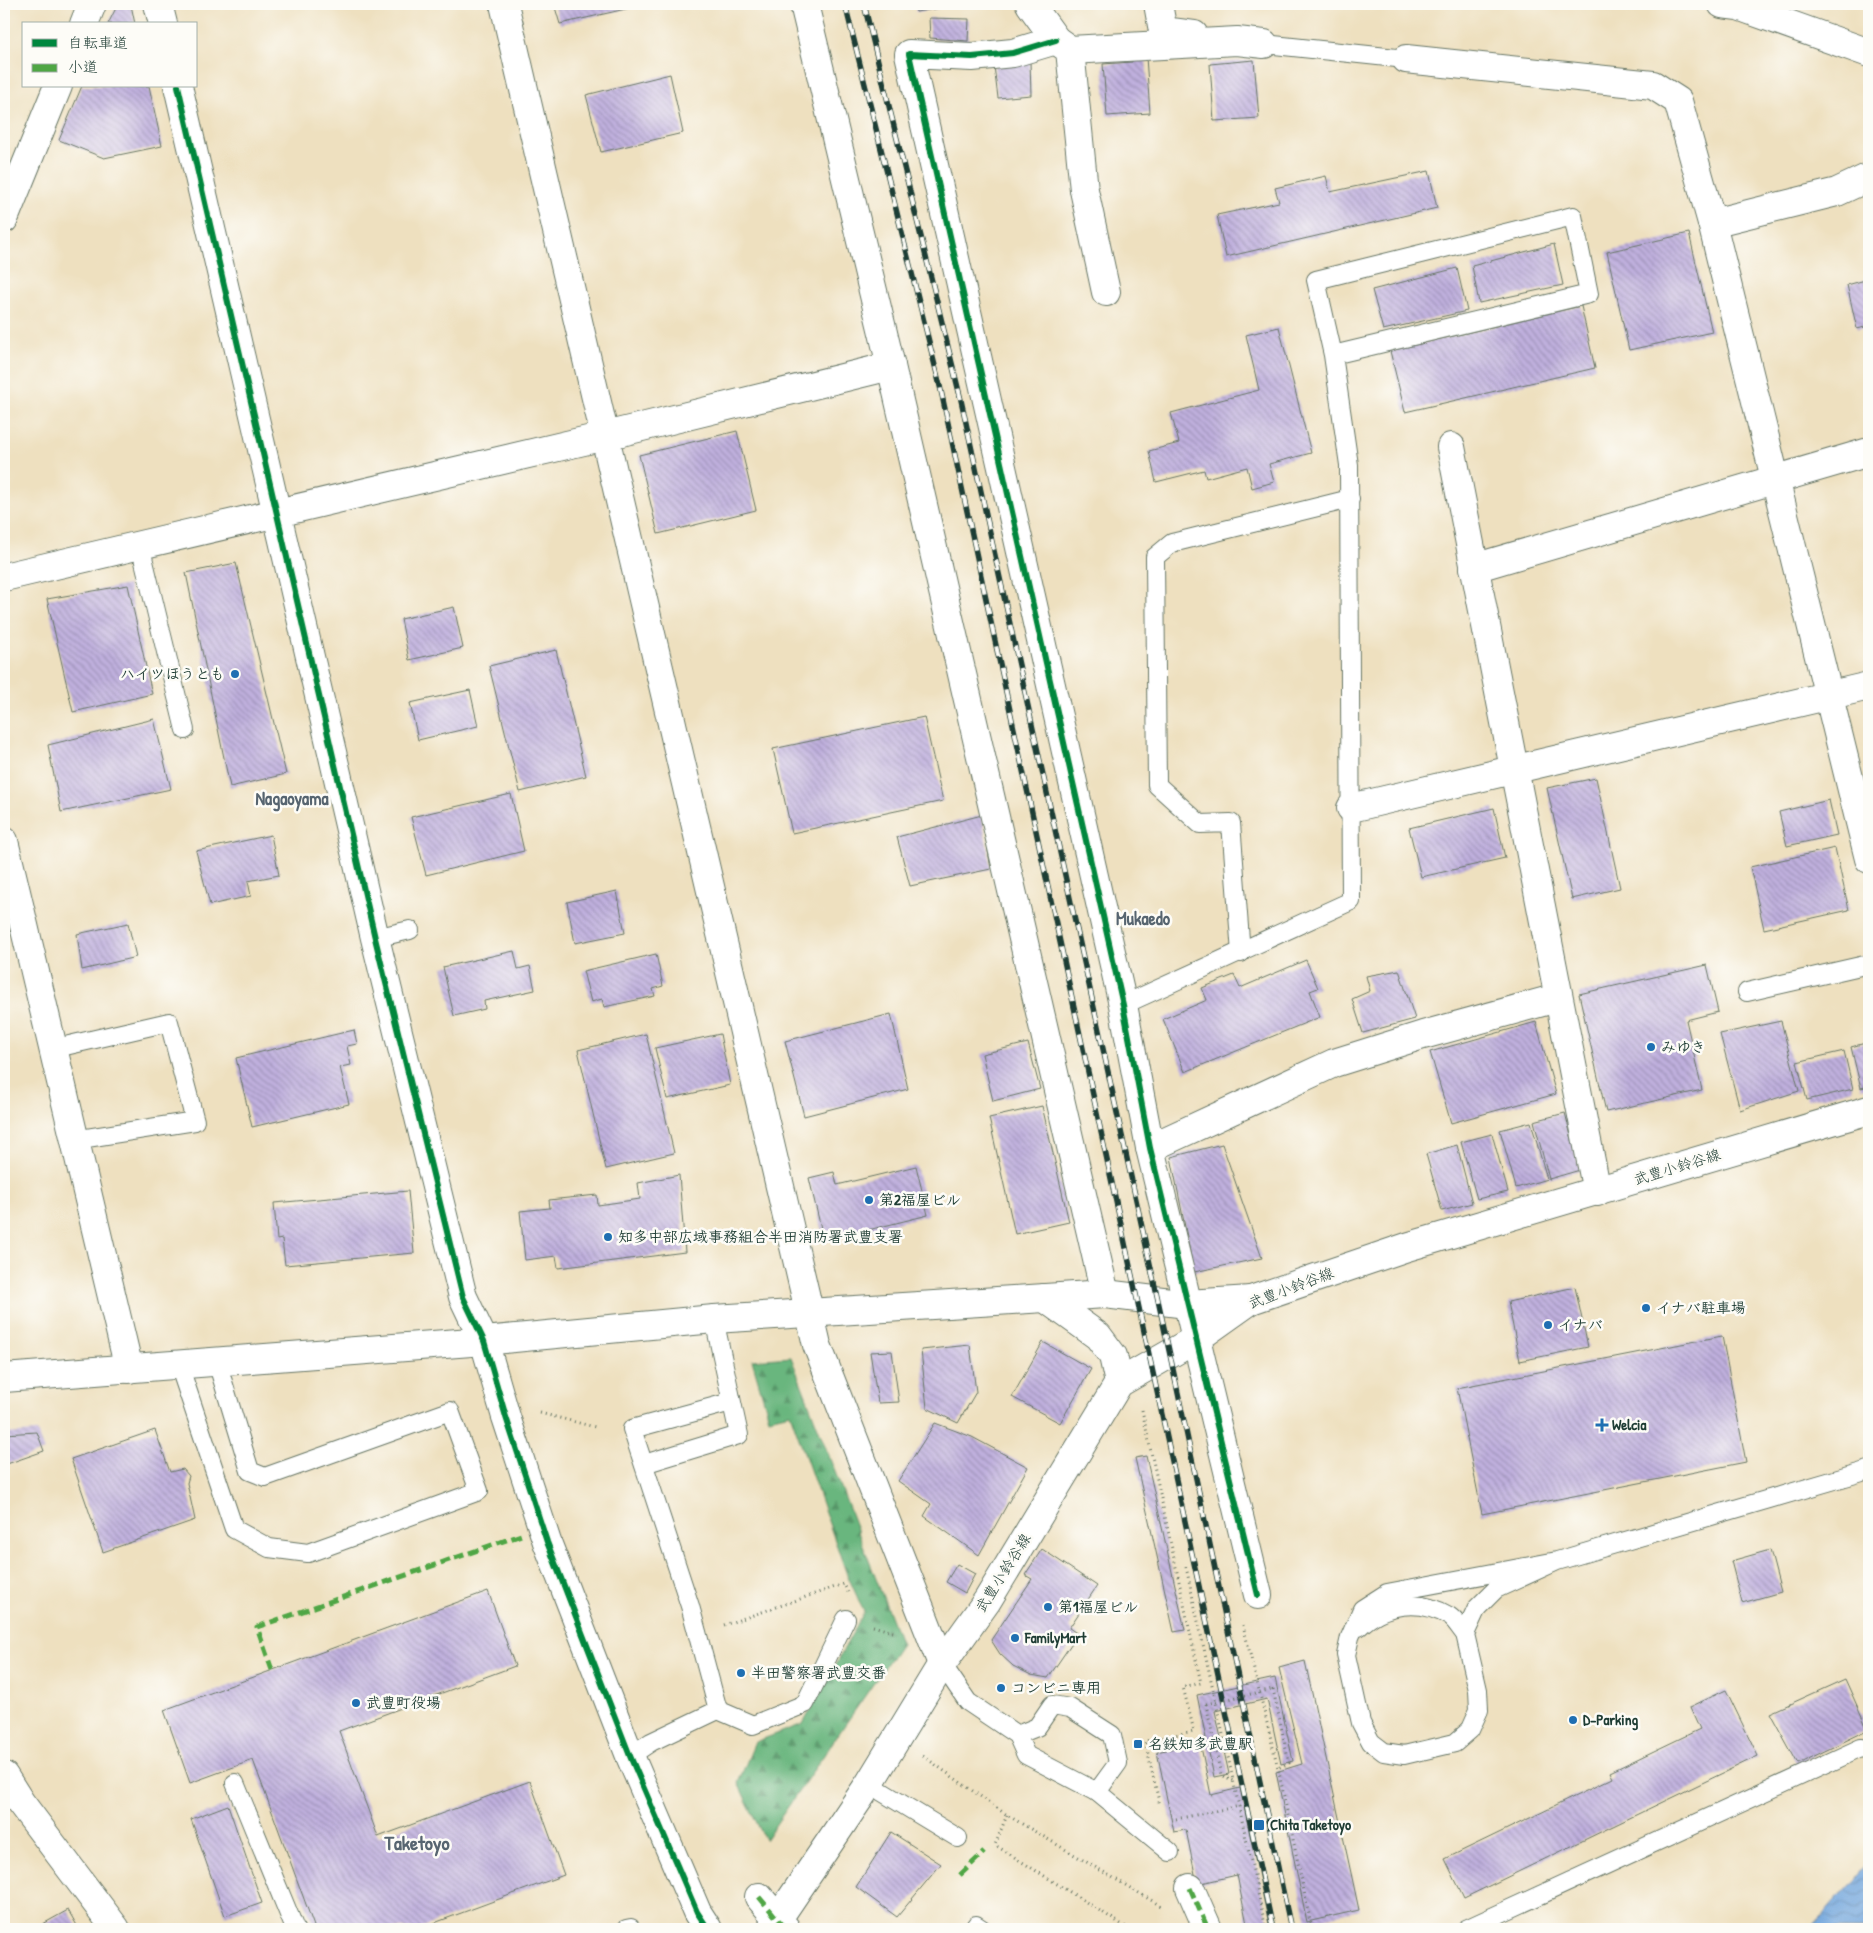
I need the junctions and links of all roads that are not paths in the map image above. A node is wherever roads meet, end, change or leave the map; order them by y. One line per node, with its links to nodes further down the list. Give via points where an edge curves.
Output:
1 (92, 4): 8 (street)
2 (158, 4): 9 (street)
3 (504, 4): 23 (street)
4 (804, 4): 22 (street)
5 (1030, 4): 12 (street)
6 (1158, 4): 10 (street, via 1163,31)
7 (1722, 4): 13 (street, via 1738,6)
8 (85, 22)
9 (162, 22)
10 (1237, 41): 11 (street); 12 (street)
11 (1264, 44): 14 (lane)
12 (1063, 45): 20 (street, via 1084,190); 45 (street, via 972,57 909,54)
13 (1869, 53)
14 (1406, 59): 19 (street, via 1652,86 1678,101)
15 (57, 88): 18 (street)
16 (178, 88): 28 (street)
17 (1869, 177): 19 (street, via 1837,192)
18 (4, 219)
19 (1712, 223): 26 (street)
20 (1106, 292)
21 (1333, 355): 21 (lane, via 1316,280 1573,216 1589,294); 27 (lane, via 1349,465)
22 (891, 366): 23 (street); 51 (street)
23 (605, 436): 28 (street); 55 (street)
24 (1451, 447): 30 (street)
25 (1869, 452): 26 (street)
26 (1776, 478): 30 (street); 33 (street)
27 (1350, 499): 36 (lane); 41 (lane, via 1172,543 1155,557 1157,785 1200,824 1231,823)
28 (276, 513): 29 (street); 40 (street)
29 (140, 545): 31 (street); 34 (lane)
30 (1474, 568): 35 (street)
31 (4, 577)
32 (1869, 686): 33 (street)
33 (1829, 695): 35 (street); 38 (street)
34 (185, 730)
35 (1515, 769): 36 (street); 44 (street)
36 (1351, 808): 41 (lane, via 1351,901)
37 (4, 841): 46 (street)
38 (1869, 859)
39 (410, 930): 40 (lane)
40 (375, 938): 58 (street, via 463,1297)
41 (1241, 953): 45 (lane)
42 (1869, 964): 43 (lane)
43 (1748, 992)
44 (1558, 998): 49 (street, via 1334,1063); 50 (street)
45 (1123, 1005): 49 (street)
46 (52, 1049): 48 (street); 48 (lane, via 169,1022 195,1121)
47 (1869, 1110): 50 (street, 武豊小鈴谷線)
48 (74, 1140): 61 (street)
49 (1150, 1148): 54 (street)
50 (1596, 1192): 53 (street, 武豊小鈴谷線, via 1407,1247)
51 (1105, 1294): 52 (street); 54 (street)
52 (1045, 1298): 55 (street); 63 (street, via 1098,1336)
53 (1251, 1300): 54 (street); 57 (street, 武豊小鈴谷線)
54 (1187, 1304): 57 (street)
55 (809, 1313): 56 (street); 72 (street, via 817,1345)
56 (714, 1318): 58 (street); 64 (lane)
57 (1196, 1339): 63 (street, 武豊小鈴谷線); 68 (street)
58 (484, 1341): 59 (street); 76 (street, via 547,1542)
59 (217, 1362): 60 (street); 60 (lane, via 250,1471 265,1477 450,1411 478,1490 308,1553 269,1548 234,1529)
60 (179, 1365): 61 (street)
61 (129, 1369): 62 (street)
62 (4, 1378)
63 (1127, 1378): 72 (street, 武豊小鈴谷線, via 987,1601)
64 (731, 1402): 65 (lane, via 739,1436); 65 (lane, via 632,1430)
65 (644, 1464): 73 (lane)
66 (1869, 1470): 67 (lane)
67 (1556, 1561): 70 (lane, via 1496,1589 1477,1608); 71 (lane, via 1388,1593 1362,1609)
68 (1258, 1595)
69 (846, 1619): 73 (lane, via 805,1704 753,1725)
70 (1465, 1634): 71 (lane, via 1451,1618 1434,1608 1417,1604 1369,1617); 71 (lane, via 1478,1690 1479,1710 1470,1730 1455,1743 1404,1755 1384,1752 1371,1742 1361,1723 1346,1656)
71 (1350, 1637)
72 (942, 1664): 74 (lane, via 968,1702); 79 (street, 武豊小鈴谷線)
73 (718, 1710): 76 (lane, via 651,1742)
74 (1017, 1735): 80 (lane, via 1026,1755); 80 (lane, via 1038,1727 1052,1705 1070,1708 1112,1735 1118,1763)
75 (1869, 1749): 93 (lane, via 1861,1748)
76 (630, 1756): 89 (street, via 697,1912)
77 (4, 1776): 81 (street)
78 (235, 1782): 88 (lane)
79 (868, 1784): 82 (lane); 86 (street, 武豊小鈴谷線)
80 (1097, 1792): 83 (lane)
81 (12, 1805): 87 (street)
82 (958, 1838)
83 (1170, 1852)
84 (1190, 1888): 92 (street)
85 (759, 1897): 86 (street)
86 (778, 1926)
87 (116, 1929)
88 (295, 1929)
89 (708, 1929)
90 (974, 1929): 91 (lane, via 976,1926)
91 (982, 1929)
92 (1208, 1929)
93 (1466, 1929)

